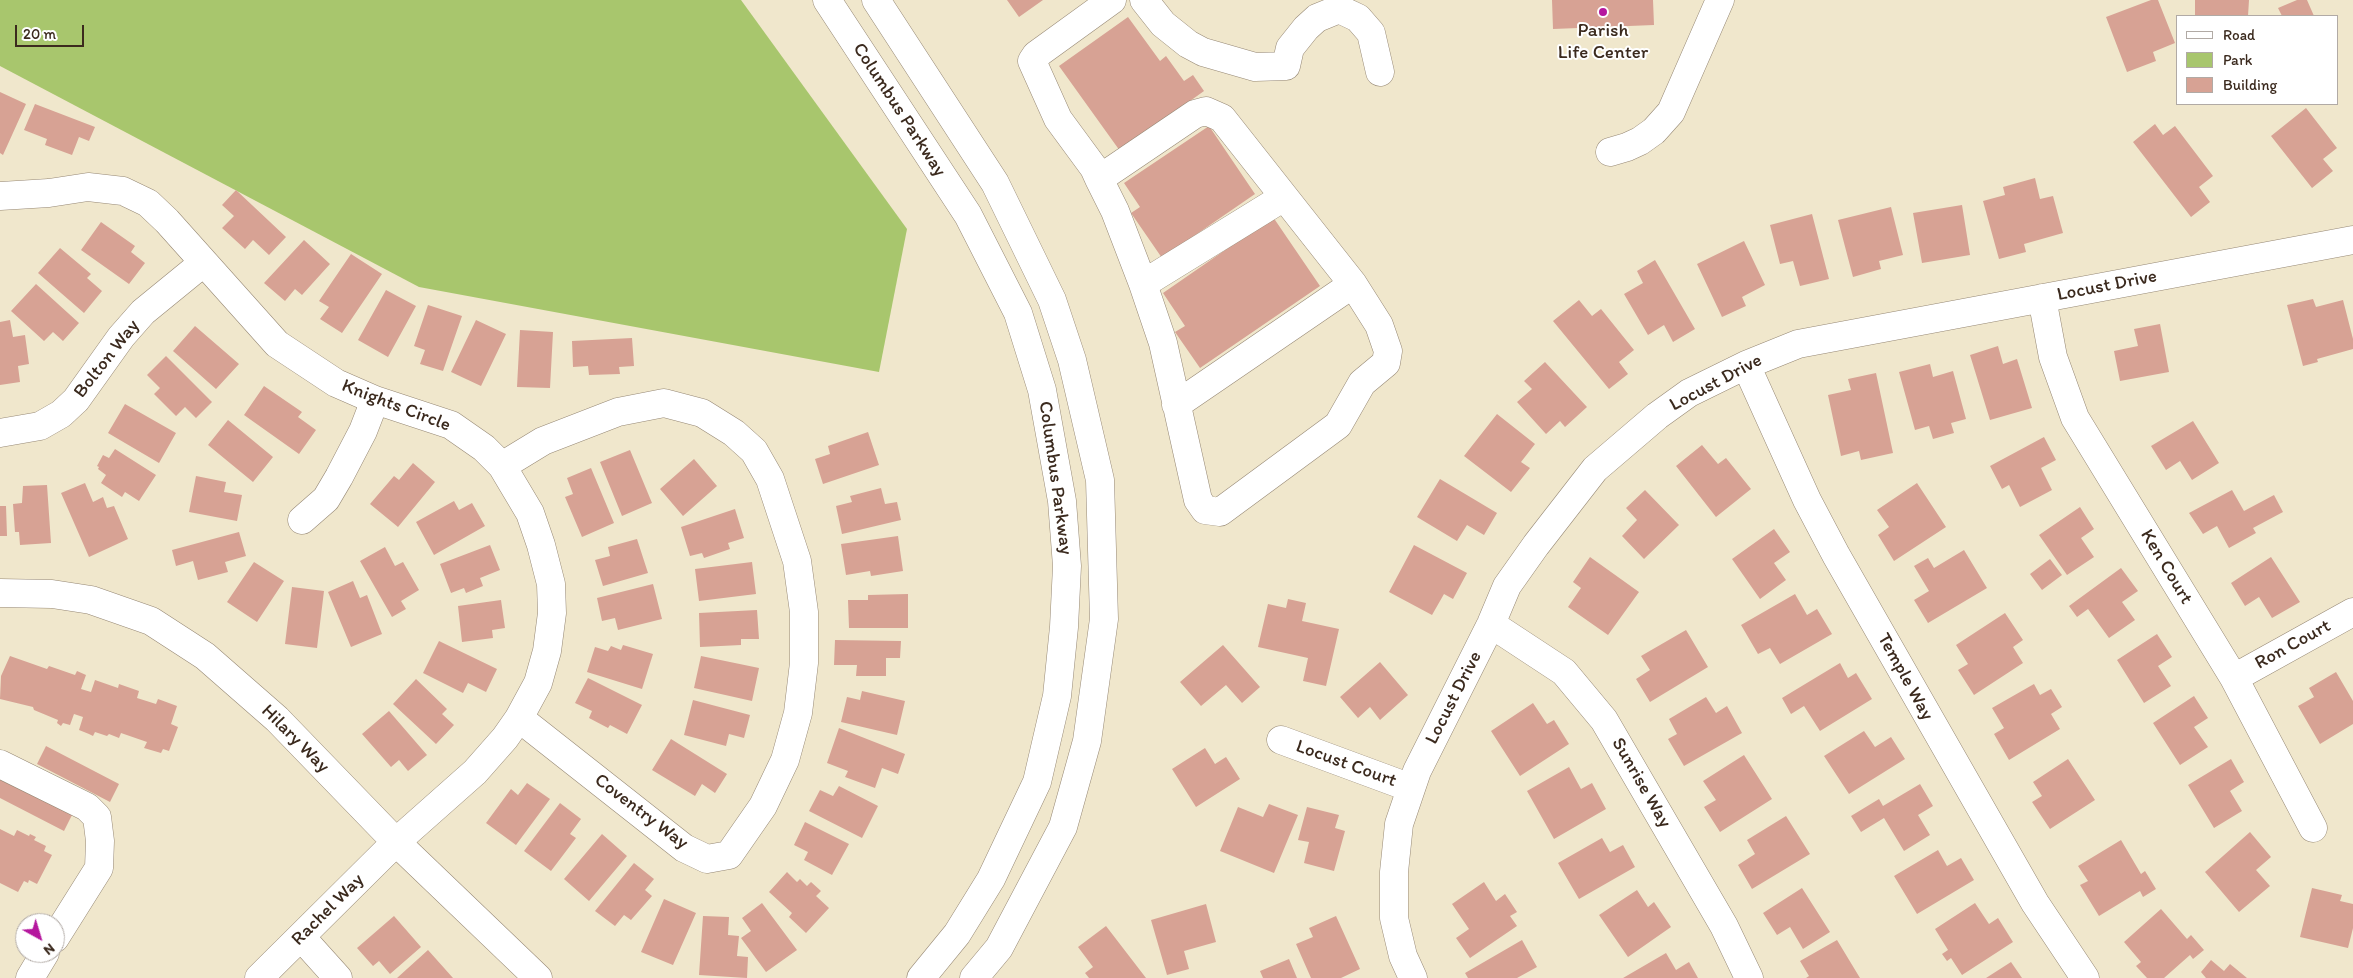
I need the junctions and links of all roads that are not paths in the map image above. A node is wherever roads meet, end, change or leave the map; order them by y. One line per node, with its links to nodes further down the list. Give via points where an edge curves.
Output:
1 (827, 0): 39 (street, Columbus Parkway, via 968,215 1018,313 1042,390 1062,501 1067,566 1064,628 1057,696 1037,782 991,879 957,934)
2 (876, 0): 40 (street, Columbus Parkway, via 995,183 1052,300 1072,360 1100,480 1104,619 1087,742 1063,827 999,948)
3 (1112, 0): 8 (street, via 1032,61 1058,119)
4 (1144, 0): 6 (street, via 1163,24 1188,44 1202,52 1255,67 1286,66 1290,48 1306,28 1317,18 1339,9 1358,18 1371,33)
5 (1720, 0): 7 (street, via 1671,112 1647,136 1628,148)
6 (1380, 72)
7 (1610, 152)
8 (1099, 179): 10 (street, via 1194,114 1206,111 1222,118); 13 (street)
9 (0, 196): 12 (street, Knights Circle, via 88,187 123,192 148,203)
10 (1284, 198): 13 (street); 14 (street)
11 (2353, 240): 15 (street, Locust Drive)
12 (203, 263): 17 (street, Knights Circle, via 277,344 336,383); 19 (street, Bolton Way, via 143,312 76,400 61,414 40,426)
13 (1143, 284): 18 (street, via 1163,344)
14 (1352, 284): 18 (street); 18 (street, via 1379,325 1388,351 1386,363 1362,383 1338,425 1220,512 1205,510 1198,500)
15 (2042, 298): 16 (street, Locust Drive, via 1798,344); 25 (street, Ken Court, via 2053,358 2075,418)
16 (1746, 364): 24 (street, Locust Drive, via 1681,399 1595,469 1507,586); 43 (street, Temple Way, via 1807,500 1836,555 2035,903)
17 (375, 400): 20 (street, Knights Circle, via 451,425 484,448); 21 (street, via 363,431 326,499)
18 (1176, 405)
19 (0, 433)
20 (502, 466): 26 (street, Knights Circle, via 530,513 551,584 552,613 547,651 538,683); 26 (street, Coventry Way, via 543,442 618,412 664,403 702,413 734,433 754,451 770,479 797,561 804,612 804,663 798,713 785,760 763,806 729,855 707,859 684,848)
21 (302, 520)
22 (0, 593): 31 (street, Hilary Way, via 52,594 91,600 151,621 205,656 278,719)
23 (2353, 612): 25 (street, Ron Court)
24 (1491, 624): 29 (street, Locust Drive); 42 (street, Sunrise Way, via 1564,672 1604,720 1724,926)
25 (2234, 678): 30 (street, Ken Court)
26 (519, 718): 31 (street, Knights Circle, via 474,772)
27 (1281, 740): 29 (street, Locust Court)
28 (0, 764): 32 (street, via 87,807 97,817 99,868)
29 (1411, 788): 41 (street, Locust Drive, via 1399,824 1394,918 1403,956)
30 (2313, 828)
31 (396, 842): 33 (street, Rachel Way); 38 (street, Hilary Way)
32 (65, 922)
33 (302, 938): 36 (street, Rachel Way); 37 (street)
34 (39, 963): 35 (street)
35 (30, 978)
36 (259, 978)
37 (338, 978)
38 (538, 978)
39 (921, 978)
40 (974, 978)
41 (1413, 978)
42 (1749, 978)
43 (2085, 978)

